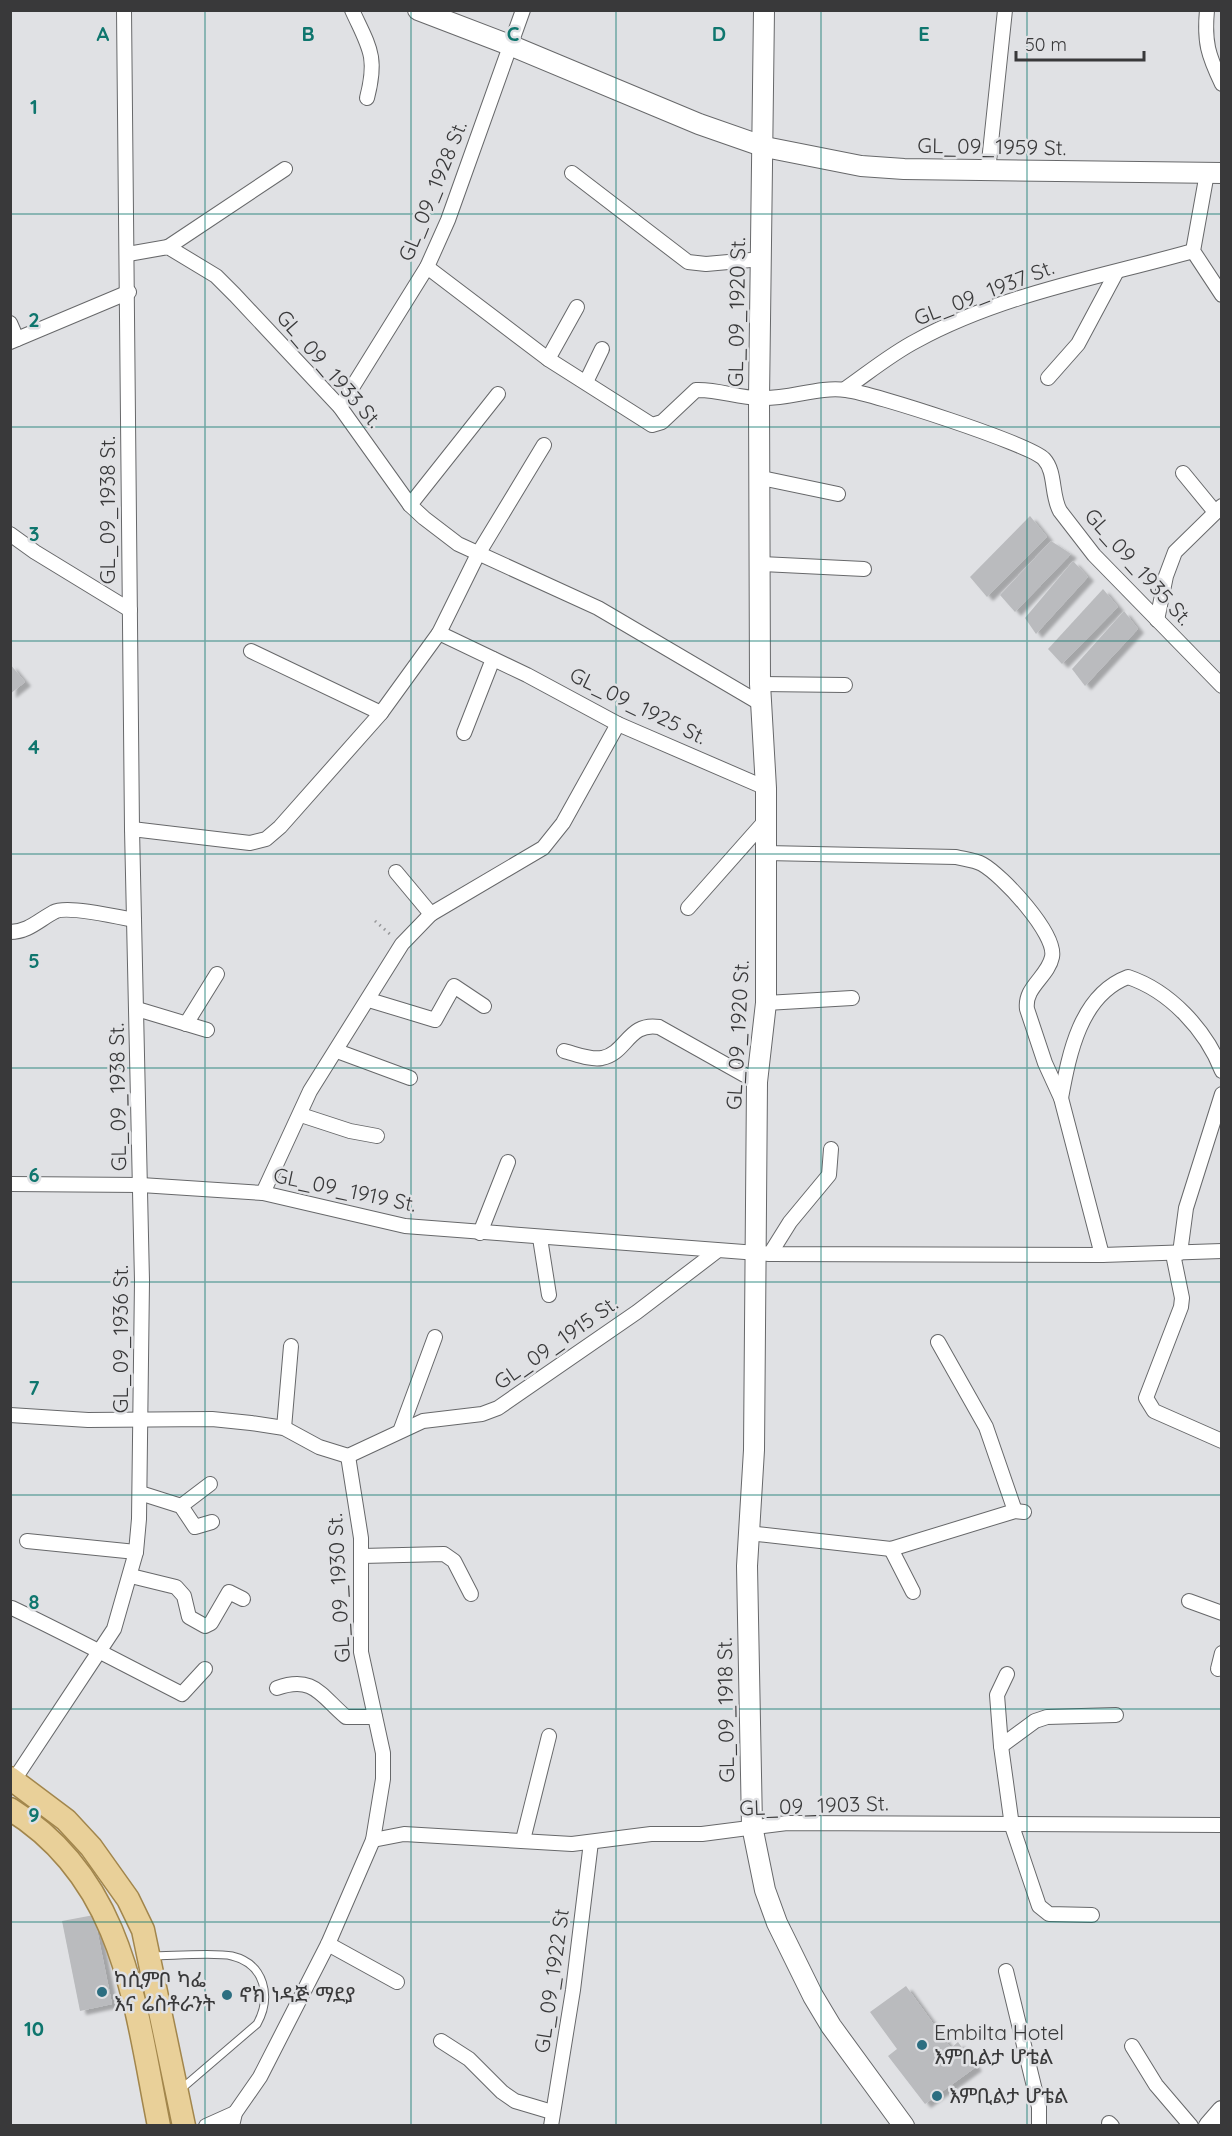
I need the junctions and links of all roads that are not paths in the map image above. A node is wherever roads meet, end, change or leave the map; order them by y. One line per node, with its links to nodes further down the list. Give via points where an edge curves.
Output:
1 (124, 10): 18 (street, GL_09_1938 St.)
2 (352, 10): 10 (street, via 372,55 373,78)
3 (418, 10): 8 (main road, GL_09_1959 St.)
4 (523, 10): 8 (street, GL_09_1928 St.)
5 (764, 10): 11 (main road, GL_09_1920 St.)
6 (1005, 10): 13 (street)
7 (1207, 10): 9 (street, via 1208,56)
8 (512, 46): 11 (main road, GL_09_1959 St., via 699,124); 20 (street, GL_09_1928 St.)
9 (1221, 84)
10 (367, 98)
11 (765, 147): 13 (main road, GL_09_1959 St., via 861,166); 19 (main road, GL_09_1920 St.)
12 (285, 169): 16 (street)
13 (988, 171): 15 (main road, GL_09_1959 St.)
14 (572, 173): 19 (street, via 688,262)
15 (1214, 173): 17 (street)
16 (168, 247): 18 (street); 34 (street, GL_09_1933 St., via 216,276)
17 (1193, 251): 21 (street, GL_09_1937 St.); 23 (street)
18 (128, 254): 22 (street, GL_09_1938 St.)
19 (762, 259): 33 (main road, GL_09_1920 St.)
20 (427, 267): 28 (street); 34 (street, GL_09_1928 St.)
21 (1116, 273): 29 (street, via 1078,344); 31 (street, GL_09_1937 St., via 1075,281 946,326 915,341)
22 (129, 292): 26 (street); 45 (street, GL_09_1938 St.)
23 (1221, 295)
24 (577, 307): 28 (street)
25 (10, 323): 26 (street)
26 (14, 340)
27 (602, 349): 30 (street)
28 (548, 359): 30 (street)
29 (1048, 378)
30 (586, 382): 33 (street, via 652,425 662,422 696,390)
31 (845, 389): 33 (street); 46 (street, GL_09_1935 St., via 978,430 1044,459 1059,511 1094,555)
32 (498, 394): 39 (street)
33 (759, 398): 37 (main road, GL_09_1920 St.)
34 (340, 407): 39 (street, GL_09_1933 St.)
35 (544, 445): 42 (street)
36 (1184, 473): 40 (street)
37 (762, 478): 38 (street); 43 (main road, GL_09_1920 St.)
38 (838, 494)
39 (410, 504): 42 (street, GL_09_1933 St.)
40 (1218, 509): 46 (street, via 1175,552)
41 (10, 534): 45 (street)
42 (478, 554): 47 (street); 53 (street, GL_09_1933 St., via 598,608)
43 (760, 564): 44 (street); 50 (main road, GL_09_1920 St.)
44 (864, 569)
45 (130, 610): 59 (street, GL_09_1938 St.)
46 (1157, 620): 52 (street, GL_09_1935 St.)
47 (440, 633): 49 (street, GL_09_1925 St.); 54 (street)
48 (251, 651): 54 (street)
49 (493, 659): 55 (street, GL_09_1925 St.); 56 (street)
50 (760, 684): 51 (street); 53 (main road, GL_09_1920 St.)
51 (845, 685)
52 (1221, 686)
53 (763, 705): 57 (main road, GL_09_1920 St.)
54 (381, 713): 59 (street, via 266,838 250,843)
55 (618, 724): 57 (street, GL_09_1925 St.); 63 (street, via 563,823 543,848)
56 (464, 733)
57 (766, 788): 58 (main road, GL_09_1920 St.)
58 (766, 820): 60 (main road, GL_09_1920 St.); 62 (street)
59 (132, 829): 64 (street, GL_09_1938 St.)
60 (766, 853): 69 (main road, GL_09_1920 St.); 80 (street, via 956,856 981,863 1002,880 1031,912 1053,947 1052,959 1026,1001 1045,1063)
61 (396, 872): 63 (street)
62 (688, 908)
63 (430, 914): 68 (street, via 402,944)
64 (134, 920): 65 (street, via 100,913 56,911 21,931); 71 (street, GL_09_1938 St.)
65 (10, 932)
66 (217, 974): 72 (street)
67 (852, 998): 69 (street)
68 (369, 1000): 70 (street, via 435,1020 454,986); 74 (street)
69 (766, 1003): 78 (main road, GL_09_1920 St.)
70 (484, 1006)
71 (137, 1009): 72 (street, GL_09_1938 St.); 86 (street, GL_09_1938 St.)
72 (186, 1024): 73 (street, GL_09_1938 St.)
73 (207, 1030)
74 (337, 1051): 77 (street); 81 (street, via 310,1091)
75 (564, 1051): 78 (street, via 604,1058 640,1028 650,1025)
76 (1221, 1071): 80 (street, via 1180,1008 1160,992 1128,977 1117,981 1101,996 1083,1020 1067,1062)
77 (410, 1078)
78 (757, 1082): 93 (main road, GL_09_1920 St.)
79 (1221, 1094): 92 (street)
80 (1061, 1098): 94 (street)
81 (301, 1115): 82 (street); 87 (street)
82 (377, 1136)
83 (831, 1149): 93 (street, via 829,1175)
84 (508, 1162): 88 (street)
85 (10, 1184): 86 (street, GL_09_1919 St.)
86 (141, 1185): 87 (street, GL_09_1919 St.); 100 (street, GL_09_1936 St.)
87 (263, 1193): 88 (street, GL_09_1919 St., via 389,1224)
88 (480, 1233): 89 (street, GL_09_1919 St.)
89 (540, 1238): 90 (street, GL_09_1919 St.); 95 (street)
90 (717, 1251): 93 (street, GL_09_1919 St.); 102 (street, GL_09_1915 St., via 498,1408 482,1414 423,1421)
91 (1221, 1251): 92 (street, GL_09_1919 St.)
92 (1176, 1253): 94 (street, GL_09_1919 St.); 103 (street, via 1181,1307 1146,1398 1154,1411)
93 (764, 1254): 94 (street, GL_09_1919 St.); 109 (main road, GL_09_1918 St.)
94 (1102, 1255)
95 (549, 1295)
96 (435, 1337): 102 (street)
97 (938, 1342): 111 (street, via 986,1427 1019,1511)
98 (291, 1346): 101 (street)
99 (10, 1415): 100 (street)
100 (142, 1421): 101 (street, via 212,1419); 106 (street, GL_09_1936 St.)
101 (284, 1428): 104 (street, via 319,1447)
102 (401, 1429): 104 (street, GL_09_1915 St.)
103 (1221, 1440)
104 (348, 1456): 113 (street, GL_09_1930 St.)
105 (210, 1484): 107 (street)
106 (140, 1493): 107 (street); 112 (street, GL_09_1936 St.)
107 (181, 1506): 108 (street, via 195,1527)
108 (212, 1522)
109 (748, 1533): 111 (street); 134 (main road, GL_09_1918 St.)
110 (27, 1540): 112 (street)
111 (891, 1549): 115 (street)
112 (136, 1552): 114 (street, GL_09_1936 St.)
113 (362, 1556): 116 (street, via 444,1554 454,1561); 128 (street, GL_09_1930 St., via 361,1652)
114 (130, 1576): 117 (street, via 176,1587 184,1596 189,1617 205,1626 211,1623 229,1592); 121 (street, GL_09_1936 St., via 114,1629)
115 (913, 1592)
116 (471, 1593)
117 (243, 1599)
118 (1190, 1601): 120 (street)
119 (12, 1608): 121 (street)
120 (1221, 1613)
121 (100, 1653): 123 (street, via 182,1694); 131 (street, GL_09_1936 St.)
122 (1221, 1653): 124 (street)
123 (205, 1669)
124 (1218, 1669)
125 (1007, 1674): 130 (street, via 997,1695)
126 (278, 1688): 128 (street, GL_09_1930 St., via 289,1684 310,1686 346,1717)
127 (1116, 1715): 130 (street, via 1047,1717 1035,1721)
128 (375, 1717): 136 (street, GL_09_1930 St., via 383,1754 383,1779)
129 (549, 1736): 137 (street)
130 (1001, 1746): 135 (street)
131 (12, 1781): 141 (main road, via 66,1820 109,1870 133,1910)
132 (10, 1809): 150 (main road, via 40,1830 79,1870 106,1914 131,1988)
133 (1221, 1825): 135 (street, GL_09_1903 St.)
134 (752, 1826): 135 (street, GL_09_1903 St.); 138 (street, GL_09_1903 St., via 702,1834 651,1834); 153 (main road, GL_09_1918 St., via 765,1890 813,1996)
135 (1012, 1826): 139 (street, via 1043,1911)
136 (373, 1840): 137 (street, GL_09_1903 St., via 404,1834); 140 (street, GL_09_1930 St.)
137 (523, 1840): 138 (street, GL_09_1903 St., via 553,1845)
138 (591, 1842): 149 (street, GL_09_1922 St, via 575,1980)
139 (1092, 1915)
140 (328, 1944): 143 (street); 148 (street, GL_09_1930 St., via 260,2077)
141 (148, 1956): 146 (main road); 146 (lane, via 232,1956 249,1965 262,1980 266,1994 265,2009 257,2024)
142 (1006, 1971): 154 (street, via 1039,2107)
143 (397, 1982)
144 (441, 2041): 149 (street, via 469,2059 502,2092)
145 (1132, 2046): 155 (street, via 1156,2085)
146 (177, 2092): 151 (main road)
147 (1221, 2111): 156 (main road)
148 (234, 2119): 152 (street)
149 (551, 2119)
150 (159, 2126)
151 (184, 2126)
152 (206, 2126)
153 (904, 2126)
154 (1039, 2126)
155 (1191, 2126)
156 (1209, 2126)

